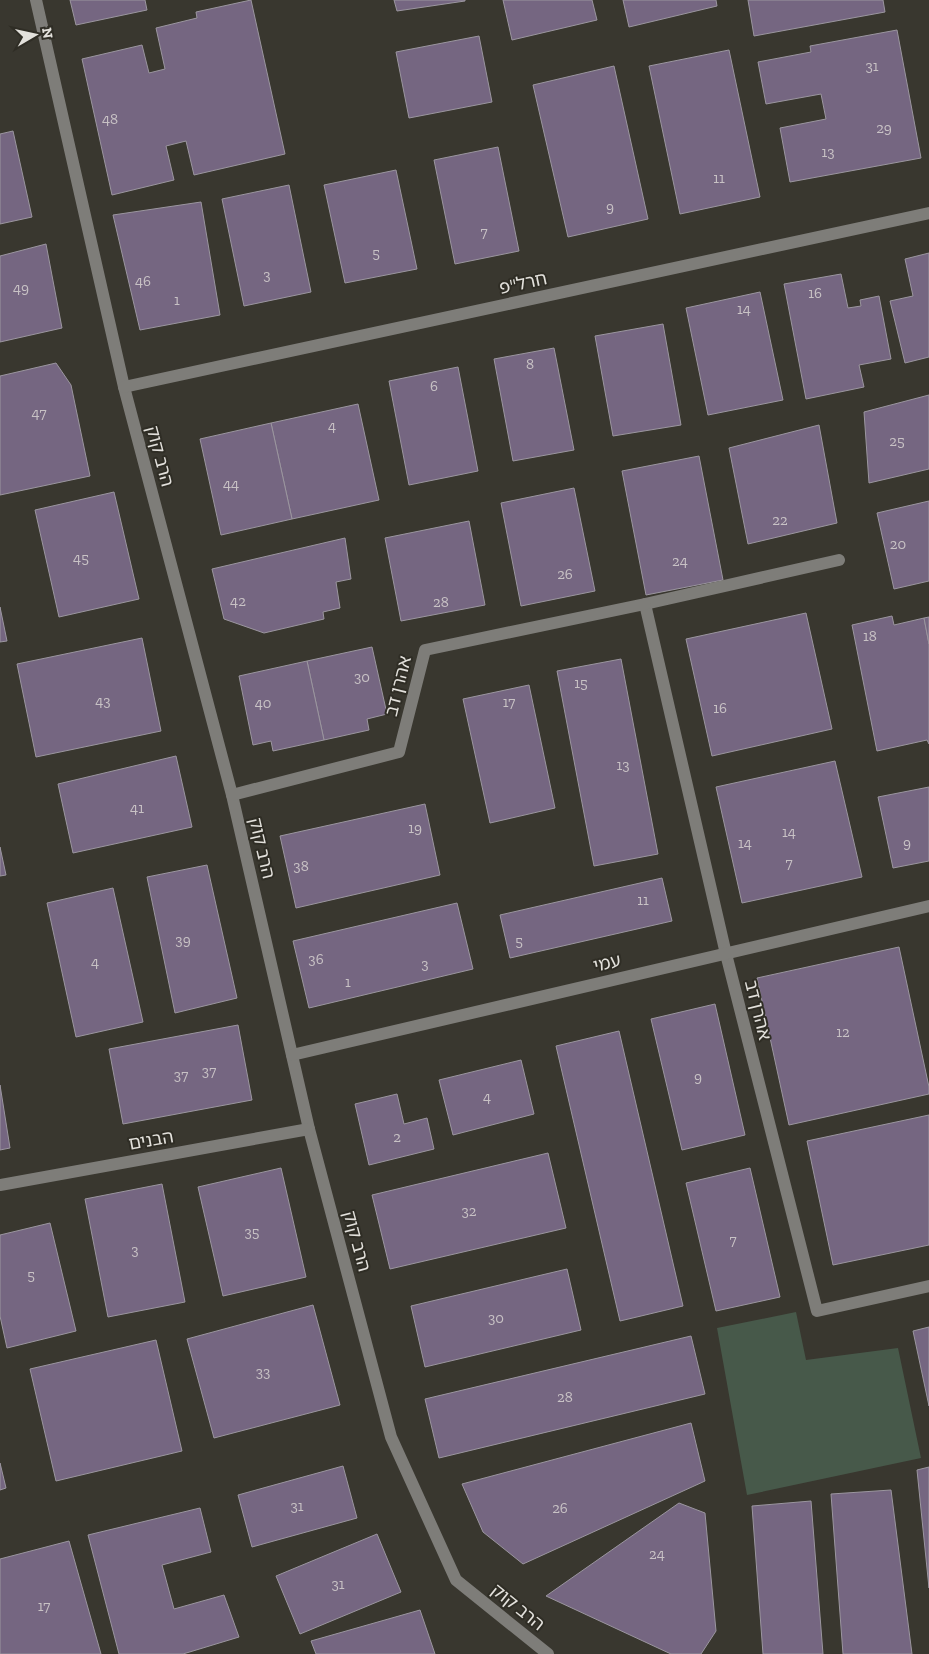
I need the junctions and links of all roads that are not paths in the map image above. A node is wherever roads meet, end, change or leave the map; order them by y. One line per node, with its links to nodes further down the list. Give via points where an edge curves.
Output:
1 (36, 0): 3 (street, הרב קוק)
2 (929, 213): 3 (street, חרל"פ)
3 (124, 387): 6 (street, הרב קוק)
4 (839, 560): 5 (street, אהרן דב)
5 (645, 604): 6 (street, אהרן דב, via 425,650 399,752); 8 (street, אהרן דב)
6 (232, 795): 9 (street, הרב קוק)
7 (929, 906): 8 (street, עמי)
8 (726, 954): 9 (street, עמי); 12 (street, אהרן דב, via 817,1311)
9 (292, 1055): 10 (street, הרב קוק)
10 (309, 1129): 11 (street, הבנים); 13 (street, הרב קוק, via 391,1437 456,1580)
11 (0, 1185)
12 (929, 1286)
13 (548, 1654)

